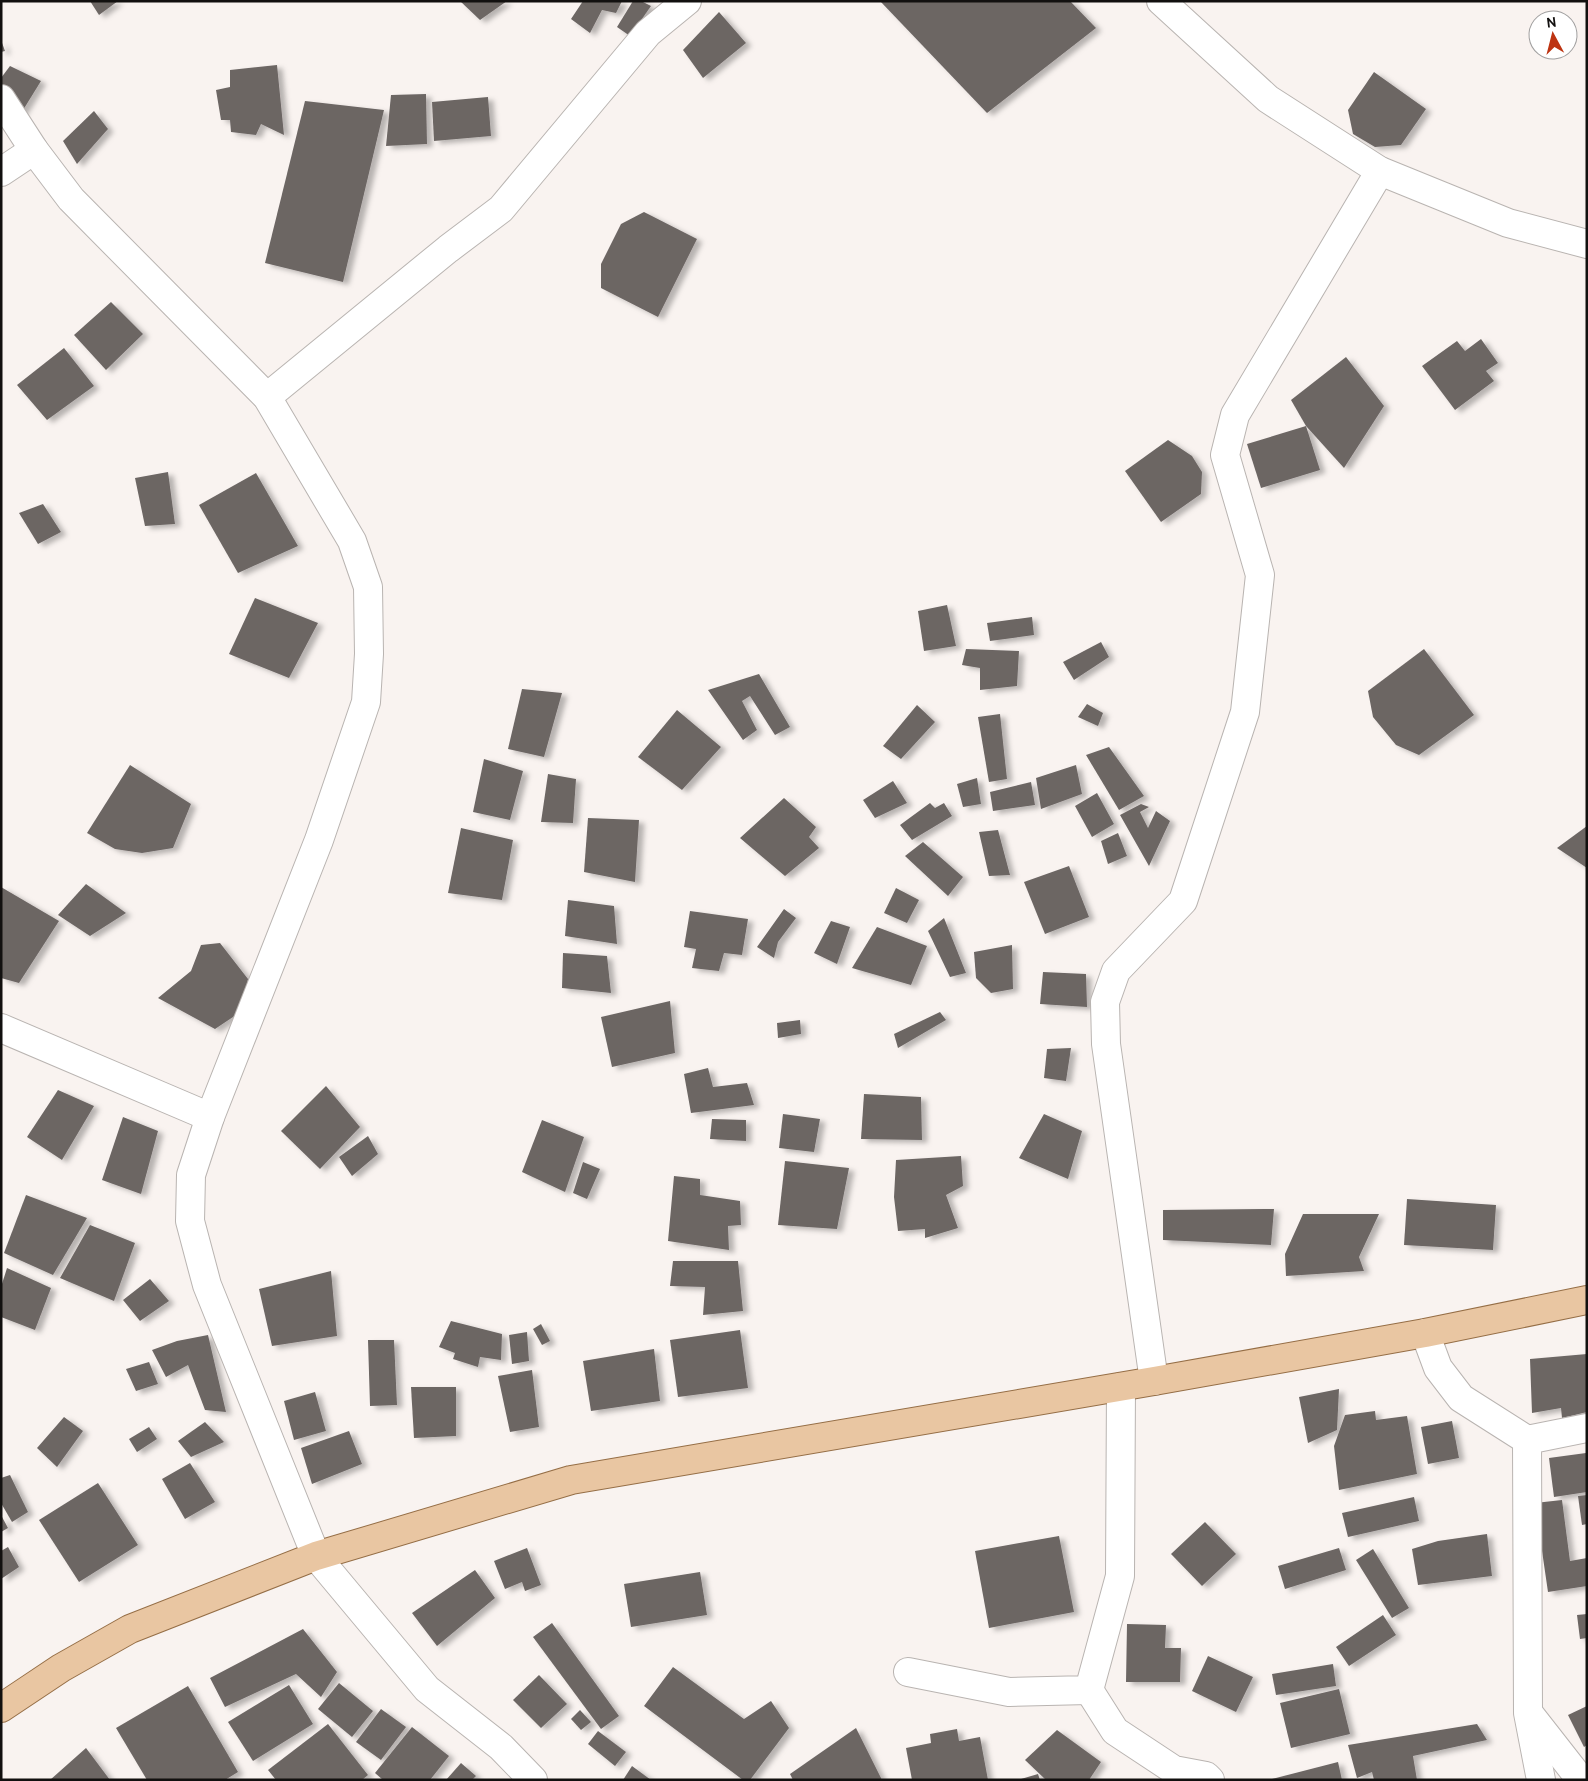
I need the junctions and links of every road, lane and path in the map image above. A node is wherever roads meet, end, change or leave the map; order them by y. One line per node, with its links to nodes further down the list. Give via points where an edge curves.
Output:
1 (687, 1): 8 (street, via 648,34 501,209)
2 (1161, 1): 5 (street, via 1268,99)
3 (1, 99): 4 (street)
4 (34, 150): 6 (street); 8 (street, via 71,199)
5 (1380, 171): 7 (street, via 1508,223); 13 (street, via 1235,415 1225,455 1260,575 1245,712 1183,901 1116,971 1105,1002 1106,1044)
6 (1, 172)
7 (1587, 244)
8 (267, 397): 10 (street, via 352,541 368,587 366,702 319,840)
9 (1, 1028): 10 (street)
10 (210, 1117): 17 (street, via 191,1174 190,1221 207,1285)
11 (1587, 1300): 12 (main road)
12 (1425, 1333): 13 (main road); 16 (street, via 1438,1368 1461,1398)
13 (1154, 1381): 14 (main road)
14 (1121, 1386): 17 (main road, via 571,1480); 19 (street, via 1120,1576)
15 (1587, 1428): 16 (street)
16 (1527, 1440): 21 (street)
17 (316, 1556): 20 (main road, via 130,1629 60,1668); 23 (street, via 427,1689 501,1747)
18 (908, 1672): 19 (street, via 1009,1692)
19 (1089, 1690): 22 (street, via 1115,1731)
20 (1, 1708)
21 (1528, 1713): 25 (street); 26 (street)
22 (1172, 1775): 24 (street, via 1206,1776)
23 (533, 1780)
24 (1210, 1780)
25 (1541, 1780)
26 (1581, 1780)

